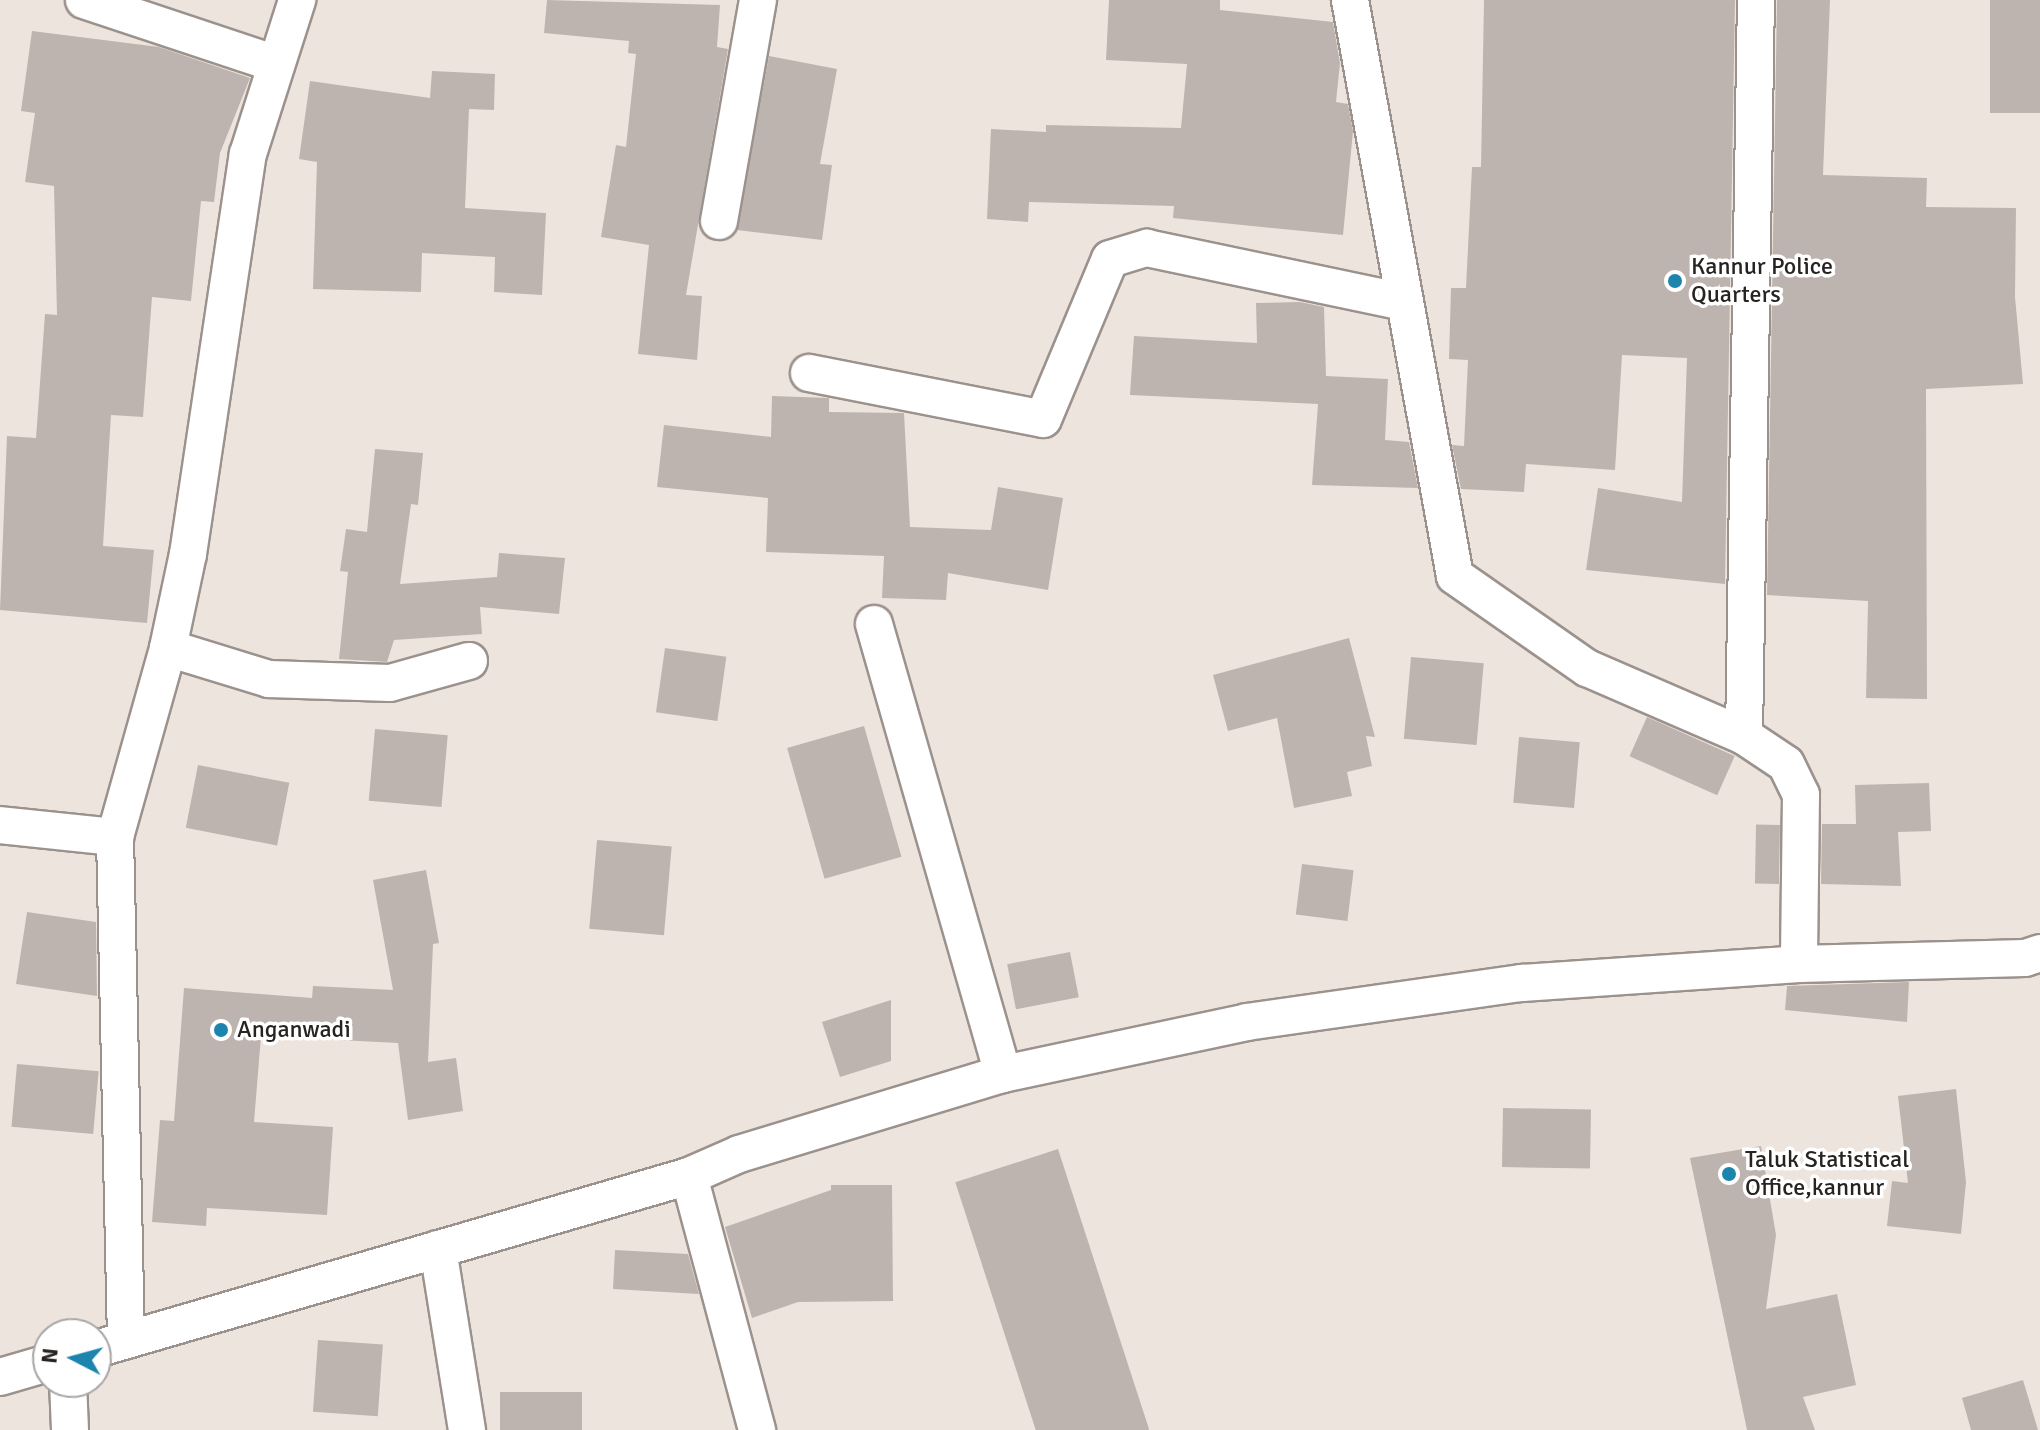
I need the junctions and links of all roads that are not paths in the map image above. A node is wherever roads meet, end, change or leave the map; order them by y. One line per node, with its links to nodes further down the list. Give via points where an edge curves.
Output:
1 (84, 0): 6 (street)
2 (297, 0): 6 (street)
3 (758, 0): 7 (street)
4 (1350, 0): 8 (street)
5 (1756, 0): 13 (street)
6 (273, 63): 11 (street, via 248,154 188,554)
7 (719, 221)
8 (1403, 302): 9 (street, via 1147,248 1110,259 1043,419); 13 (street, via 1455,576 1587,668)
9 (809, 373)
10 (874, 624): 18 (street)
11 (168, 648): 12 (street, via 269,679 390,683); 15 (street)
12 (469, 661)
13 (1744, 736): 17 (street, via 1786,764 1801,795)
14 (0, 825): 15 (street)
15 (115, 837): 21 (street)
16 (2040, 953): 17 (street)
17 (1799, 964): 18 (street, via 1522,983 1247,1022)
18 (1003, 1074): 19 (street, via 739,1154)
19 (689, 1176): 20 (street); 28 (street)
20 (438, 1249): 22 (street); 27 (street)
21 (111, 1318)
22 (112, 1345)
23 (32, 1368): 24 (street)
24 (0, 1377)
25 (69, 1398): 26 (street)
26 (70, 1430)
27 (467, 1430)
28 (757, 1430)

